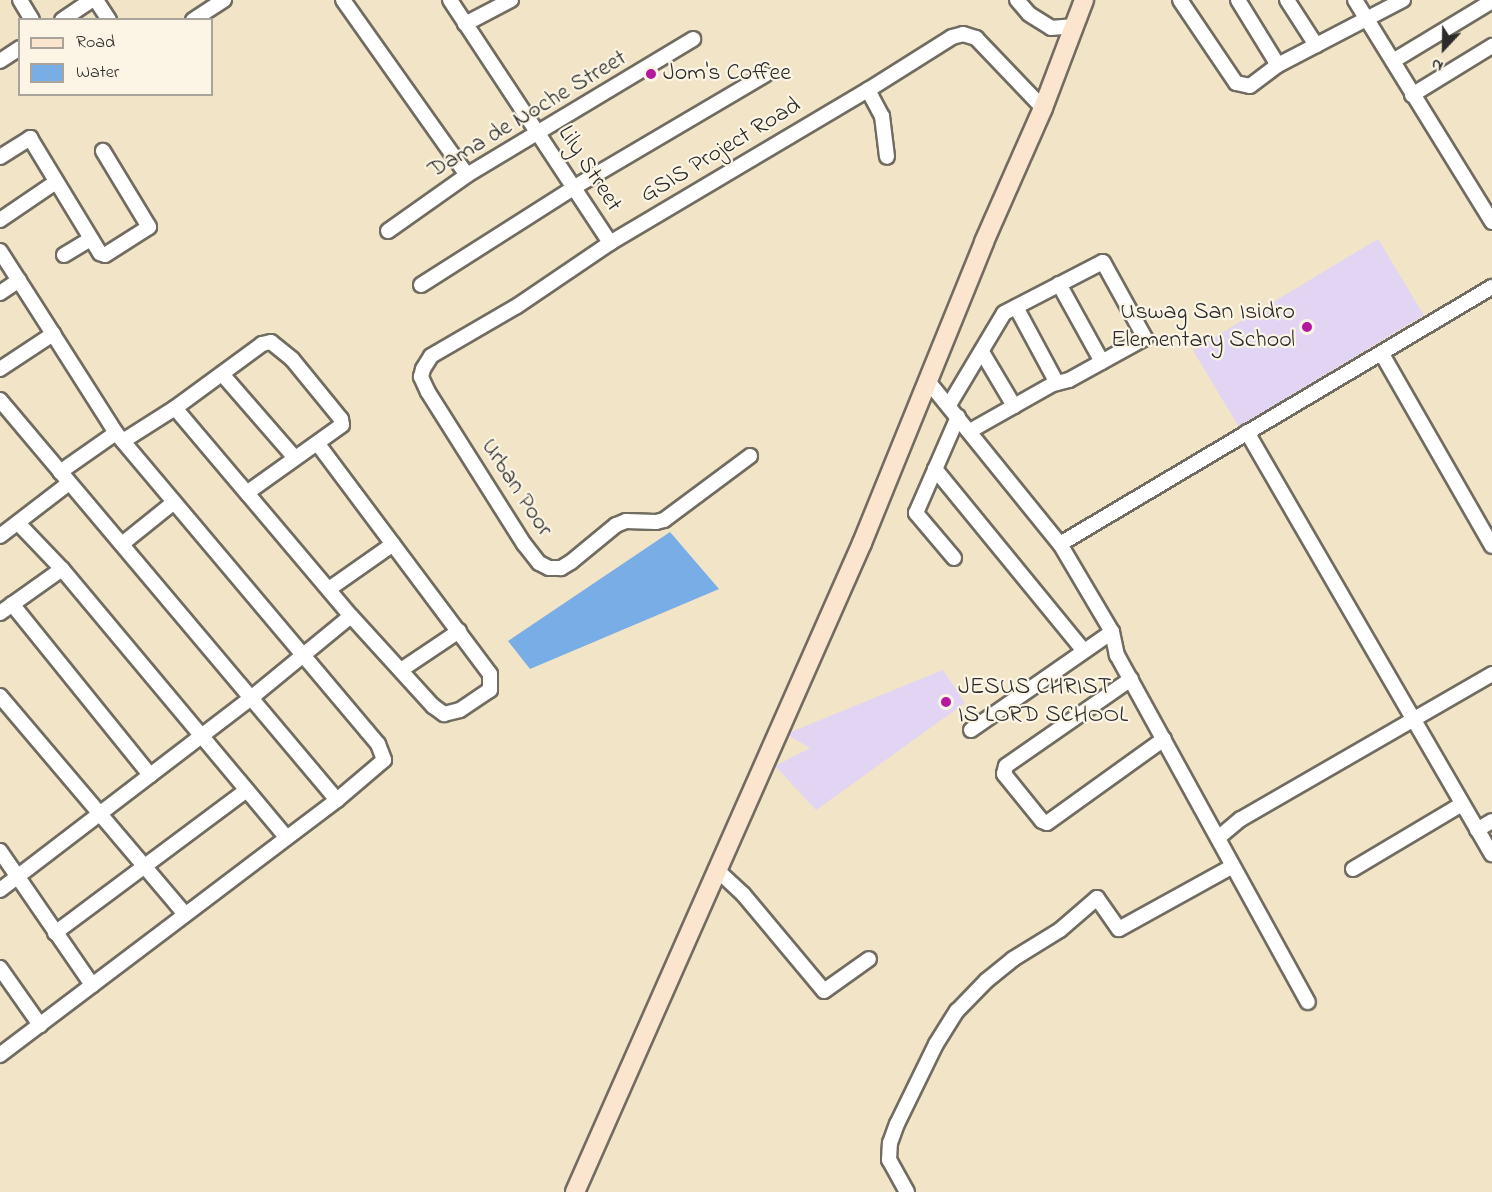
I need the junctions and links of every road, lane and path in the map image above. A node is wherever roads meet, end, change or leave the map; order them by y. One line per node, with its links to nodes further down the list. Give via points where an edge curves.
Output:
1 (20, 0): 15 (street)
2 (94, 0): 16 (street); 17 (street)
3 (224, 0): 18 (street)
4 (343, 0): 37 (street)
5 (450, 0): 20 (street, Lily Street)
6 (511, 0): 20 (street)
7 (1017, 0): 21 (street, via 1029,14 1051,28)
8 (1084, 0): 21 (street)
9 (1180, 0): 28 (street, via 1236,83 1250,86)
10 (1238, 0): 28 (street)
11 (1287, 0): 23 (street)
12 (1355, 0): 19 (street)
13 (1403, 0): 19 (street)
14 (1492, 1): 27 (street)
15 (31, 18)
16 (65, 18)
17 (108, 18)
18 (196, 18)
19 (1366, 20): 23 (street); 27 (street)
20 (465, 24): 33 (street, Lily Street)
21 (1075, 26): 32 (street)
22 (693, 39): 33 (street, Dama de Noche Street)
23 (1316, 45): 28 (street)
24 (1492, 46): 31 (street)
25 (18, 49): 26 (street)
26 (0, 61)
27 (1393, 61): 31 (street)
28 (1278, 65)
29 (765, 75): 39 (street)
30 (868, 90): 32 (street, GSIS Project Road, via 963,34 976,38); 36 (street, via 882,116); 44 (street, GSIS Project Road)
31 (1412, 95): 41 (street)
32 (1043, 108): 60 (street)
33 (538, 132): 37 (street, Dama de Noche Street); 39 (street, Lily Street)
34 (103, 151): 43 (street, via 149,227 105,255)
35 (0, 157): 38 (street, via 30,138)
36 (887, 157)
37 (467, 175): 42 (street, Dama de Noche Street)
38 (56, 182): 40 (street); 43 (street)
39 (573, 189): 44 (street, Lily Street); 49 (street)
40 (0, 220)
41 (1492, 222)
42 (388, 231)
43 (91, 239): 46 (street)
44 (610, 243): 59 (street, GSIS Project Road, via 518,306 431,356)
45 (0, 251): 47 (street)
46 (64, 255)
47 (19, 280): 51 (street); 53 (street)
48 (1059, 284): 52 (street); 56 (street); 56 (street, via 1103,262 1145,338)
49 (421, 285)
50 (1492, 287): 55 (street)
51 (0, 293)
52 (1016, 307): 54 (street, via 1005,314); 61 (street)
53 (53, 334): 57 (street); 69 (street)
54 (982, 352): 63 (street); 64 (street)
55 (1382, 354): 68 (street); 82 (street)
56 (1102, 362): 61 (street)
57 (0, 369)
58 (222, 374): 65 (street); 70 (street, via 262,344 276,345 341,419 342,425); 72 (street)
59 (421, 376): 71 (street, Urban Poor, via 524,544 539,563 549,568 561,568 571,562 616,525 664,520)
60 (927, 380): 63 (street); 116 (street, via 862,543)
61 (1057, 383): 64 (street)
62 (0, 400): 74 (street)
63 (949, 405): 66 (street)
64 (1014, 406): 67 (street)
65 (175, 408): 69 (street); 75 (street)
66 (958, 417): 67 (street); 73 (street)
67 (970, 431): 81 (street)
68 (1247, 432): 81 (street); 98 (street)
69 (119, 437): 74 (street); 76 (street)
70 (318, 444): 72 (street); 79 (street)
71 (750, 456)
72 (295, 458): 75 (street)
73 (936, 469): 83 (street, via 916,513); 91 (street)
74 (65, 478): 77 (street); 80 (street)
75 (248, 492): 85 (street)
76 (173, 503): 80 (street); 92 (street)
77 (18, 523): 78 (street); 84 (street)
78 (0, 536)
79 (393, 543): 85 (street); 89 (street)
80 (122, 544): 97 (street)
81 (1060, 544): 90 (street)
82 (1492, 546)
83 (954, 558)
84 (62, 569): 86 (street); 100 (street)
85 (329, 589): 88 (street)
86 (12, 604): 87 (street); 102 (street)
87 (0, 613)
88 (351, 616): 92 (street); 93 (street)
89 (459, 631): 93 (street); 93 (street, via 490,674 491,687 487,693 460,710 444,714)
90 (1112, 632): 91 (street); 95 (street, via 1117,655)
91 (1084, 651): 99 (street)
92 (302, 656): 97 (street); 104 (street, via 373,737 384,757 380,766)
93 (401, 670)
94 (1492, 674): 98 (street)
95 (1131, 679): 101 (street); 101 (street, via 1006,766 1004,774 1047,823)
96 (0, 697): 106 (street)
97 (251, 698): 100 (street); 104 (street)
98 (1413, 719): 105 (street); 110 (street, via 1241,819)
99 (971, 730)
100 (201, 734): 102 (street); 103 (street)
101 (1164, 739): 110 (street)
102 (150, 775): 106 (street)
103 (247, 790): 109 (street); 113 (street)
104 (337, 800): 109 (street)
105 (1462, 804): 108 (street); 115 (street)
106 (99, 815): 113 (street); 117 (street)
107 (1492, 821): 108 (street)
108 (1477, 830): 112 (street)
109 (286, 837): 119 (street)
110 (1218, 838): 114 (street)
111 (0, 851): 117 (street)
112 (1492, 854)
113 (143, 866): 119 (street); 120 (street)
114 (1233, 866): 124 (street); 128 (street, via 1119,929 1097,898 1060,930 986,981 957,1011 936,1044 897,1124 890,1143 890,1160)
115 (1353, 869)
116 (716, 870): 121 (street, via 743,894 824,991); 127 (street)
117 (17, 878): 118 (street); 120 (street)
118 (0, 890)
119 (185, 914): 123 (street)
120 (55, 933): 123 (street)
121 (869, 959)
122 (0, 968): 125 (street)
123 (92, 985): 125 (street)
124 (1308, 1002)
125 (40, 1025): 126 (street)
126 (0, 1055)
127 (576, 1192)
128 (907, 1192)

